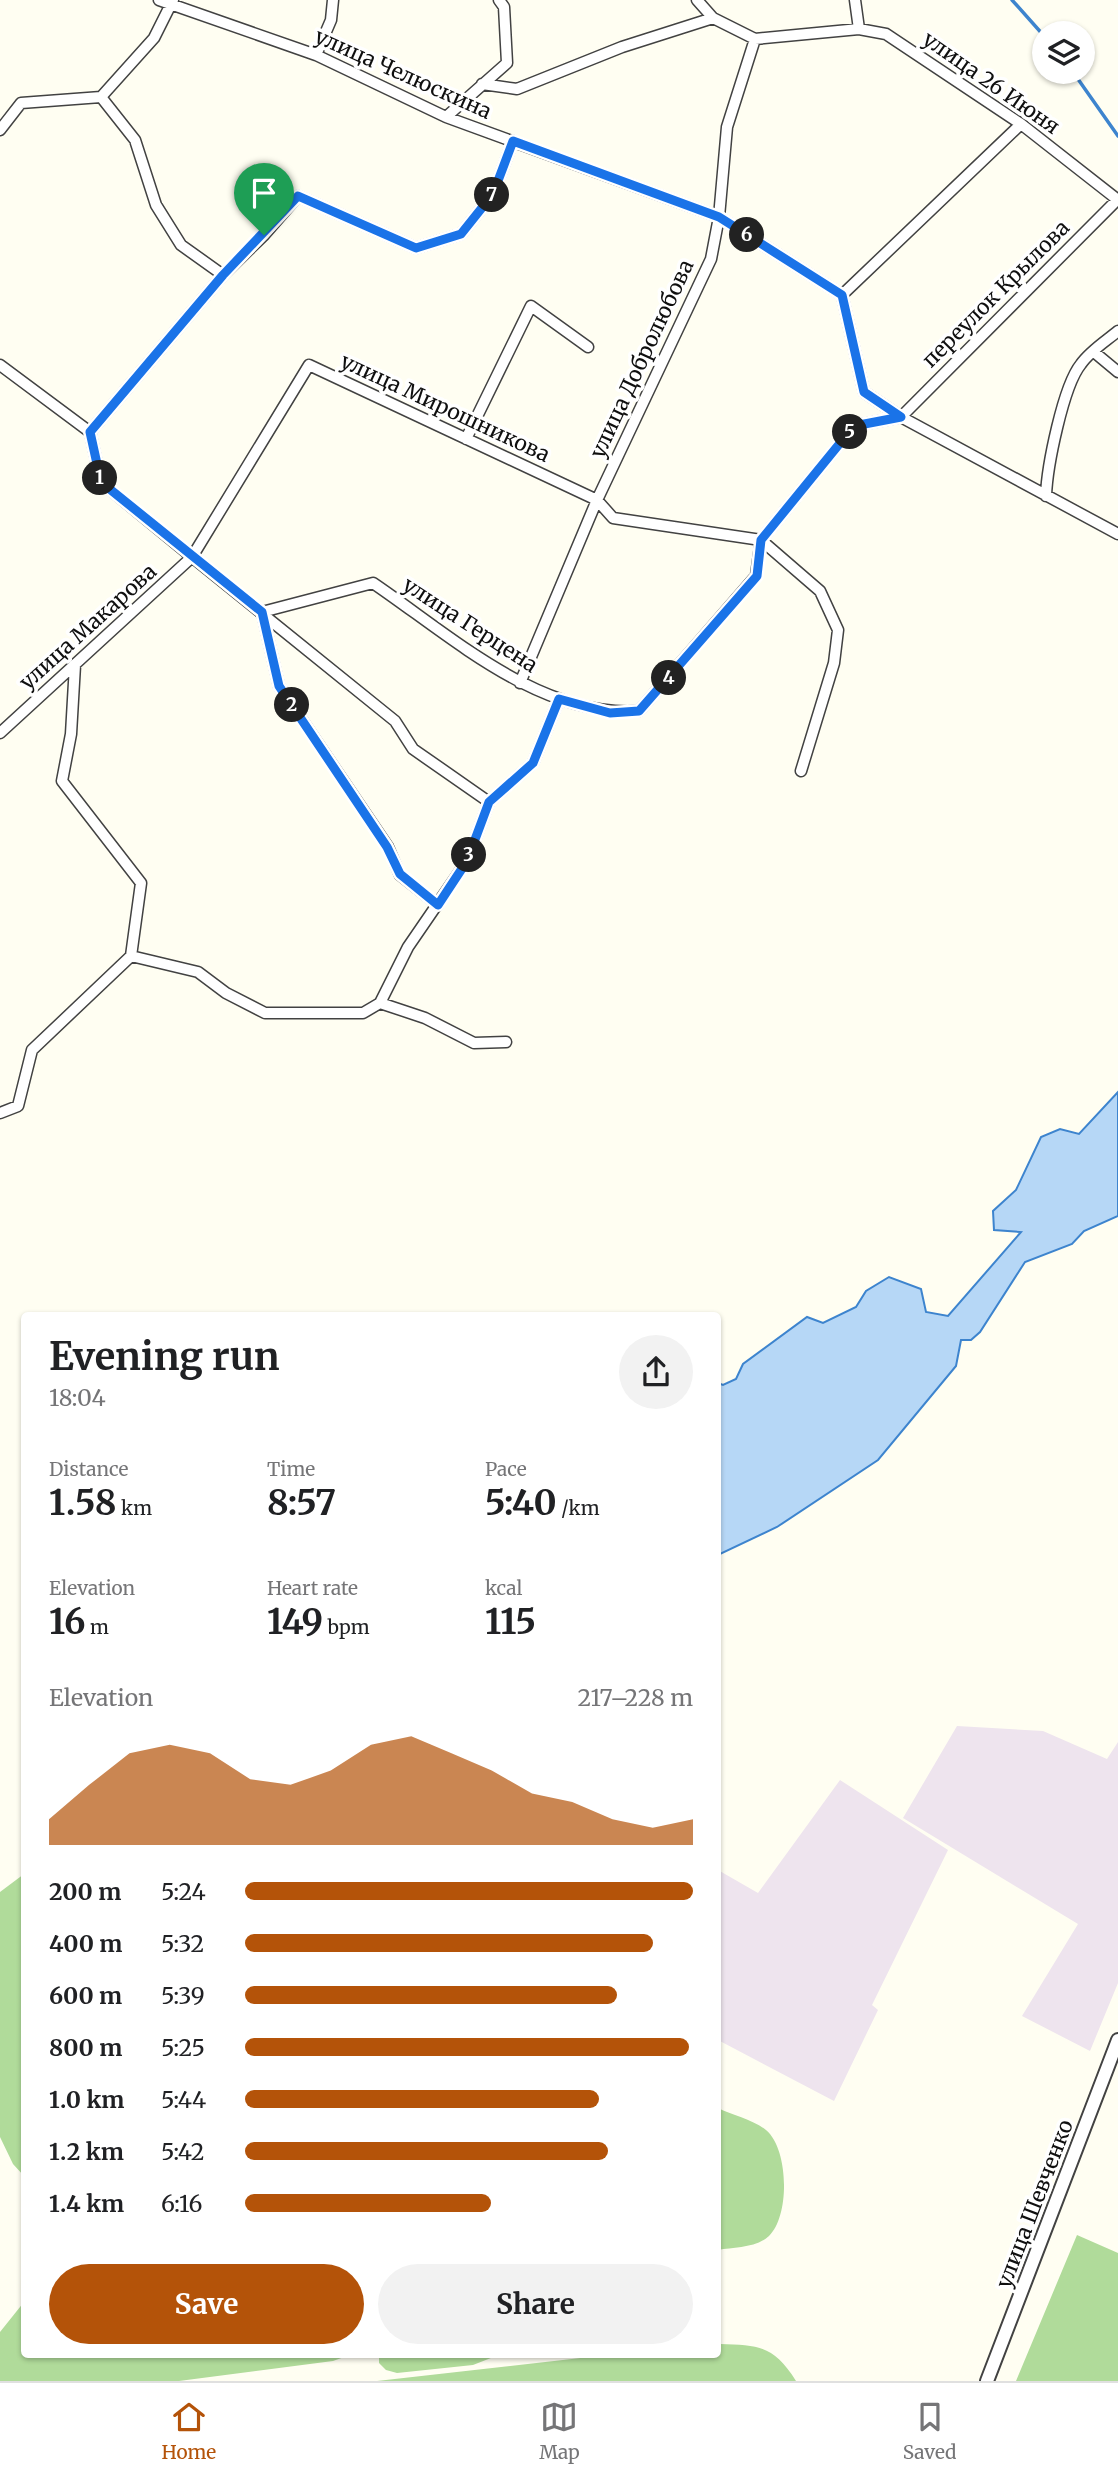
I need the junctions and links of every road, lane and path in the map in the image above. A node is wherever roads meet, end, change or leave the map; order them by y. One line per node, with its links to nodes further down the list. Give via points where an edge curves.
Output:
1 (159, 0): 6 (street, улица Челюскина)
2 (333, 0): 10 (street, via 331,20)
3 (499, 0): 11 (street, via 504,7 507,63)
4 (697, 0): 7 (street)
5 (855, 0): 8 (street)
6 (172, 3): 10 (street, улица Челюскина); 12 (street, via 154,38)
7 (713, 18): 9 (street); 11 (street, via 622,47 517,89)
8 (859, 29): 9 (street); 14 (street, улица 26 Июня, via 886,34)
9 (755, 39): 18 (street, улица Добролюбова, via 727,127)
10 (316, 55): 13 (street, улица Челюскина)
11 (482, 84): 13 (street)
12 (101, 97): 15 (street, via 21,103); 19 (street, via 135,140 156,205 181,245)
13 (446, 117): 16 (street, улица Челюскина)
14 (1021, 124): 17 (street, улица 26 Июня); 20 (street)
15 (0, 130)
16 (513, 141): 18 (street, улица Челюскина); 19 (street, via 493,194 461,234 416,248 298,196)
17 (1118, 200): 27 (street, переулок Крылова)
18 (719, 217): 20 (street, улица Челюскина); 31 (street, улица Добролюбова, via 710,259)
19 (223, 275): 28 (street)
20 (842, 295): 27 (street, via 864,392)
21 (1118, 331): 23 (street)
22 (589, 347): 29 (street, via 531,306)
23 (1094, 352): 26 (street); 30 (street, via 1081,364 1068,390 1047,471)
24 (0, 365): 28 (street)
25 (309, 365): 29 (street, улица Мирошникова); 34 (street, улица Макарова)
26 (1118, 372)
27 (901, 417): 30 (street); 33 (street, via 854,426)
28 (90, 432): 34 (street, via 101,482)
29 (466, 439): 31 (street, улица Мирошникова)
30 (1046, 496): 32 (street)
31 (597, 500): 33 (street, улица Мирошникова, via 613,518); 37 (street, улица Добролюбова)
32 (1118, 534)
33 (761, 540): 38 (street, улица Герцена, via 757,576 639,711 610,713); 40 (street, via 820,591 838,629 834,663)
34 (192, 557): 35 (street); 36 (street, улица Макарова)
35 (262, 612): 37 (street, улица Герцена, via 373,583); 41 (street, via 395,721 413,748); 42 (street, via 279,686 387,847 400,874)
36 (75, 665): 39 (street, улица Макарова); 43 (street, via 71,734 62,781 141,883)
37 (520, 684): 38 (street, улица Герцена)
38 (559, 699): 41 (street, via 533,763)
39 (0, 733)
40 (801, 771)
41 (489, 802): 42 (street, via 467,861)
42 (438, 905): 44 (street, via 408,947)
43 (131, 956): 44 (street, via 198,972 265,1013 363,1013); 46 (street, via 32,1050 18,1106)
44 (380, 1003): 45 (street, via 425,1018 474,1043)
45 (506, 1042)
46 (0, 1113)
47 (1118, 2040): 48 (street, улица Шевченко)
48 (987, 2381)

